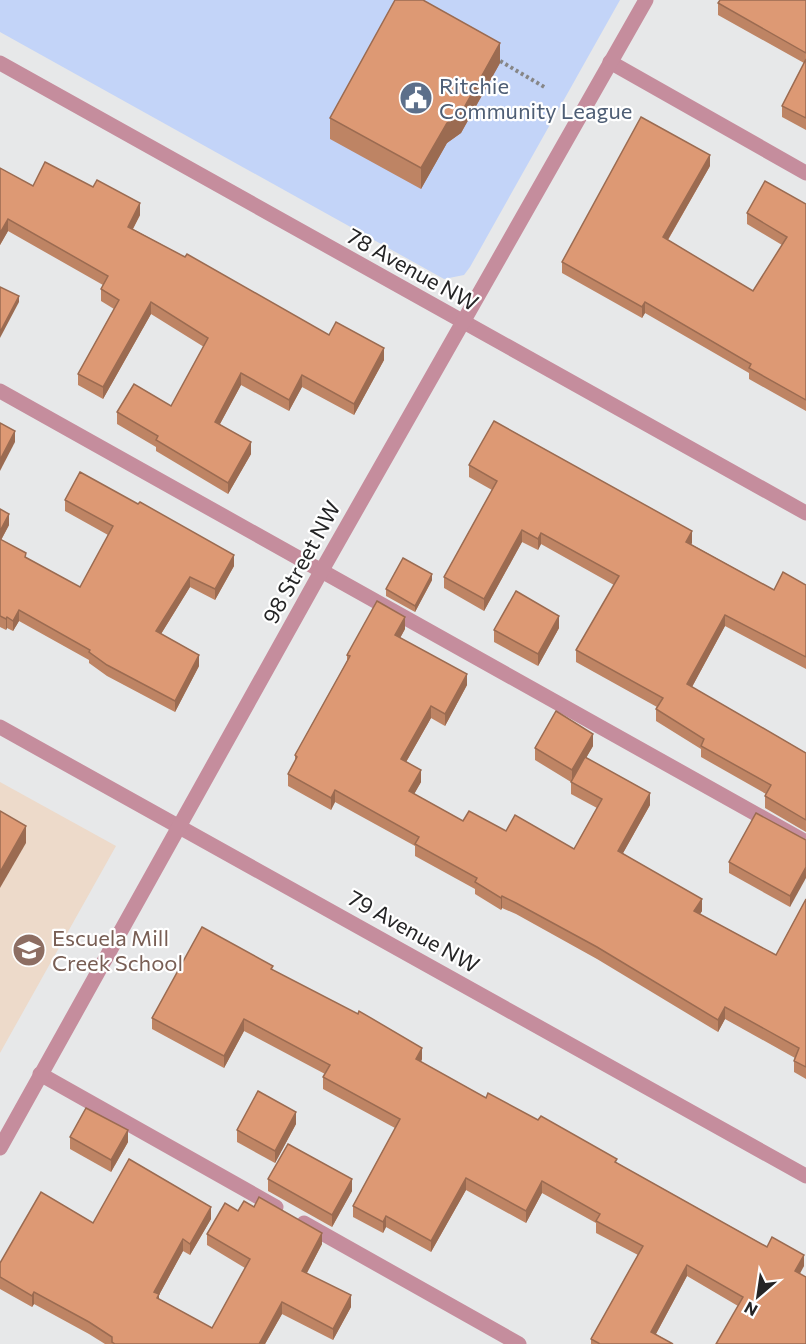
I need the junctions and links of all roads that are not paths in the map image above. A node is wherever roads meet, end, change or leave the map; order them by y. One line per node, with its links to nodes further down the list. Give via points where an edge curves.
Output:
1 (646, 0): 2 (street, 98 Street NW)
2 (610, 62): 4 (street); 5 (street, 98 Street NW)
3 (0, 63): 5 (street, 78 Avenue NW)
4 (806, 173)
5 (462, 323): 7 (street, 78 Avenue NW); 8 (street, 98 Street NW)
6 (0, 391): 8 (street)
7 (806, 513)
8 (322, 570): 10 (street, 98 Street NW); 11 (street)
9 (0, 727): 10 (street, 79 Avenue NW)
10 (180, 827): 12 (street, 98 Street NW); 14 (street, 79 Avenue NW)
11 (806, 842)
12 (40, 1074): 13 (street, 98 Street NW); 15 (street)
13 (0, 1148)
14 (806, 1176)
15 (519, 1344)

